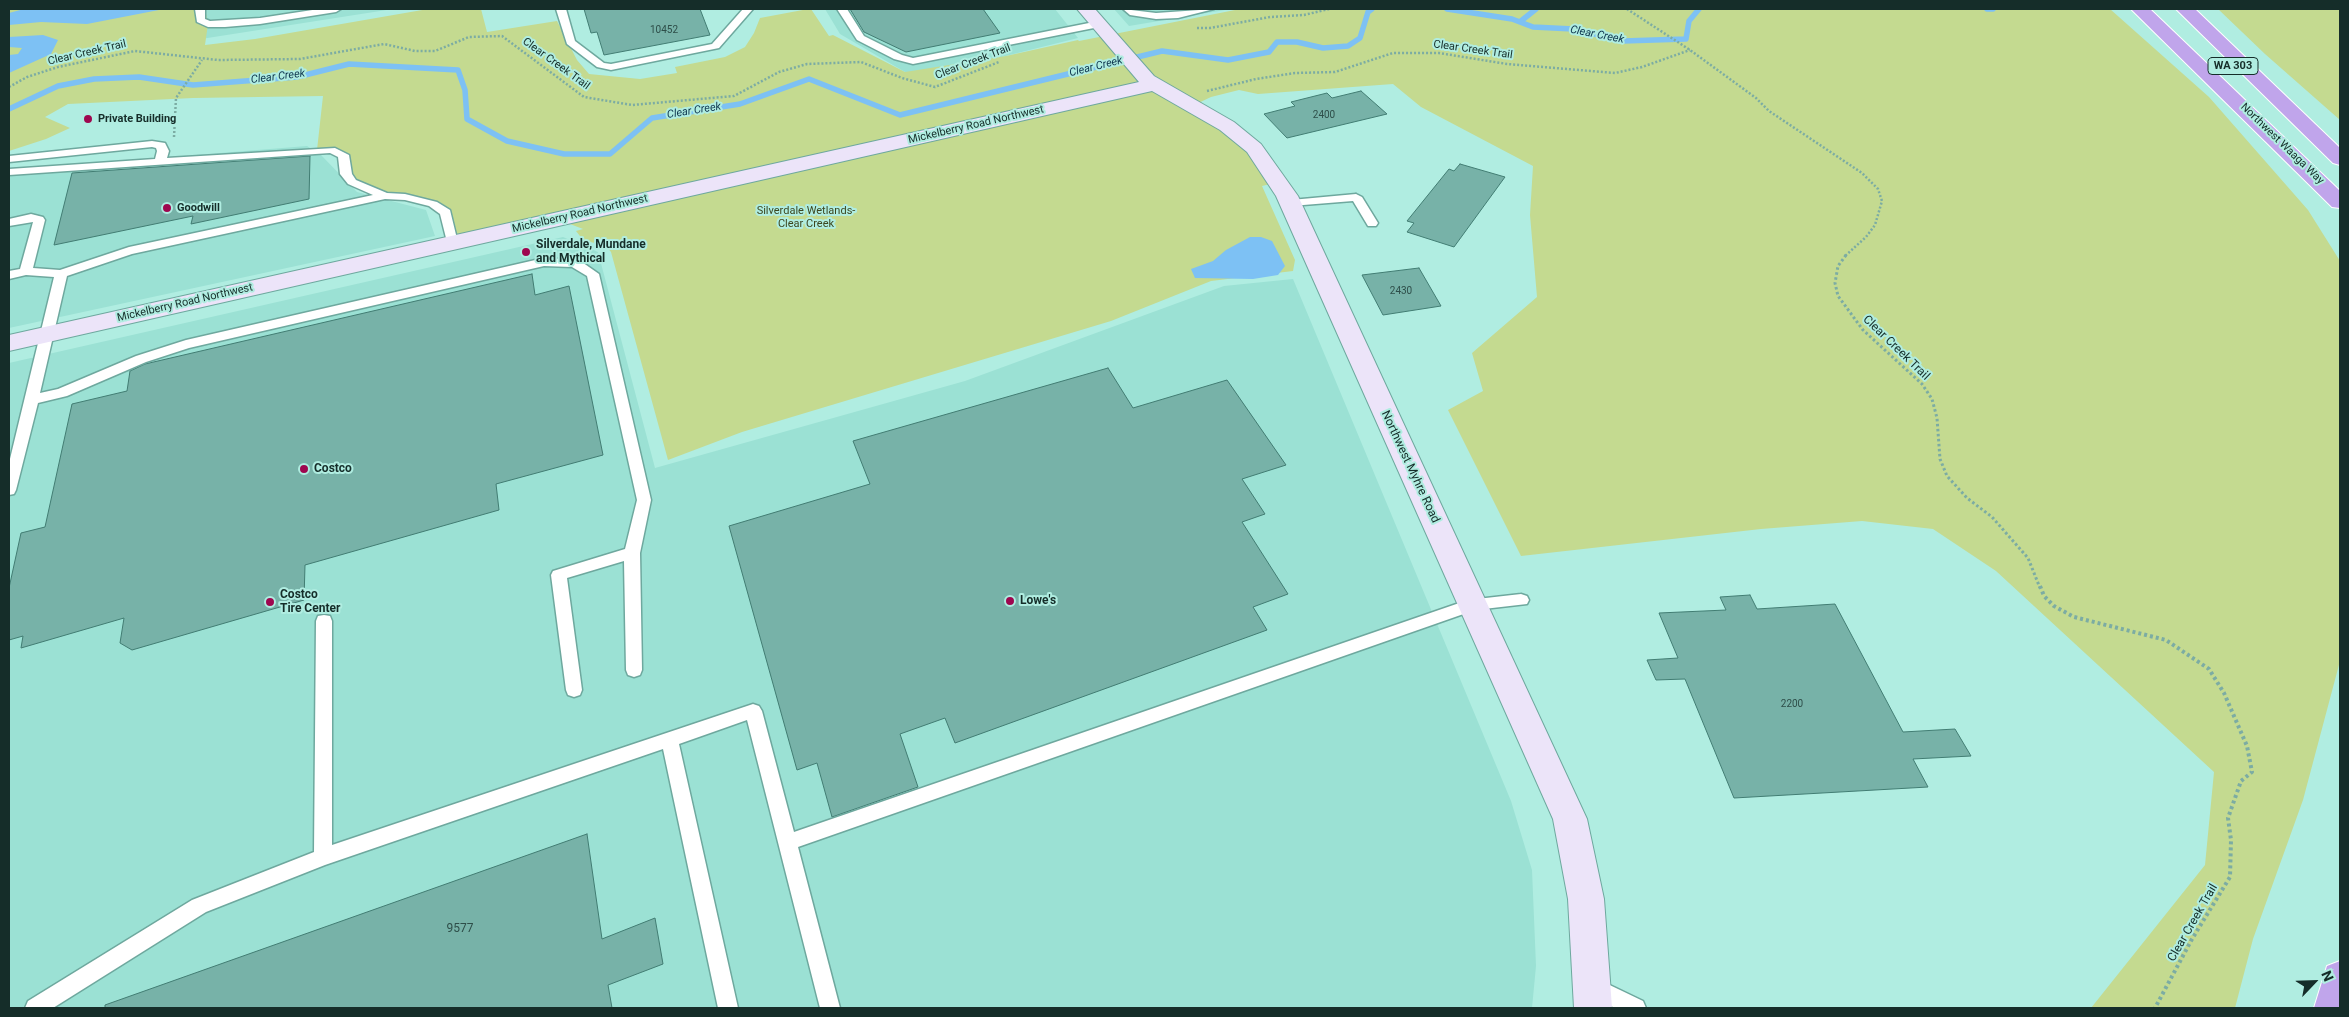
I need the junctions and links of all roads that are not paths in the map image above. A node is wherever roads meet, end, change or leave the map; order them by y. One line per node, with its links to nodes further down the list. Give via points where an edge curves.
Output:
1 (200, 9): 2 (lane, via 200,20 224,24)
2 (336, 9)
3 (561, 9): 4 (lane, via 570,42 601,65 611,67 719,44)
4 (748, 9)
5 (842, 9): 13 (lane, via 860,38 913,61)
6 (1086, 9): 13 (street, Northwest Myhre Road)
7 (1128, 9): 8 (lane, via 1141,14 1178,15)
8 (1208, 9)
9 (2124, 9): 15 (highway)
10 (2140, 9): 15 (highway, WA 303)
11 (2165, 9): 16 (highway, WA 303)
12 (2185, 9): 16 (highway)
13 (1099, 24): 14 (street, Northwest Myhre Road)
14 (1152, 85): 23 (street, Northwest Myhre Road, via 1206,114 1254,148 1276,176); 26 (street, Mickelberry Road Northwest)
15 (2223, 87): 22 (highway, Northwest Waaga Way / WA 303)
16 (2301, 123): 18 (highway, WA 303)
17 (9, 159): 19 (lane, via 152,144 161,145)
18 (2340, 159)
19 (160, 161): 20 (lane); 21 (lane, via 331,150 343,155 346,174 352,182)
20 (9, 172)
21 (385, 196): 26 (lane, via 433,204 446,212); 28 (lane, via 129,251)
22 (2340, 202)
23 (1291, 203): 25 (lane, via 1356,197); 36 (street, Northwest Myhre Road)
24 (9, 222): 27 (lane, via 27,218 36,218 40,222)
25 (1372, 223)
26 (452, 243): 30 (street, Mickelberry Road Northwest)
27 (26, 271): 28 (lane); 29 (lane)
28 (60, 274): 30 (lane)
29 (9, 275)
30 (47, 335): 31 (street, Mickelberry Road Northwest); 32 (lane)
31 (9, 344)
32 (32, 400): 33 (lane); 34 (lane, via 62,393 141,358 186,344 544,262 575,262 593,274 644,500)
33 (9, 490)
34 (632, 553): 38 (lane); 39 (lane, via 559,575)
35 (1521, 600): 36 (lane)
36 (1474, 604): 41 (lane); 44 (street, Northwest Myhre Road, via 1570,819 1586,899)
37 (324, 621): 42 (lane)
38 (634, 670)
39 (574, 690)
40 (669, 738): 41 (lane, via 752,711); 42 (lane); 46 (lane)
41 (786, 843): 47 (lane)
42 (323, 857): 45 (lane, via 199,906)
43 (2340, 979): 49 (highway)
44 (1593, 998): 48 (lane)
45 (35, 1008)
46 (728, 1008)
47 (830, 1008)
48 (1636, 1008)
49 (2333, 1008)

